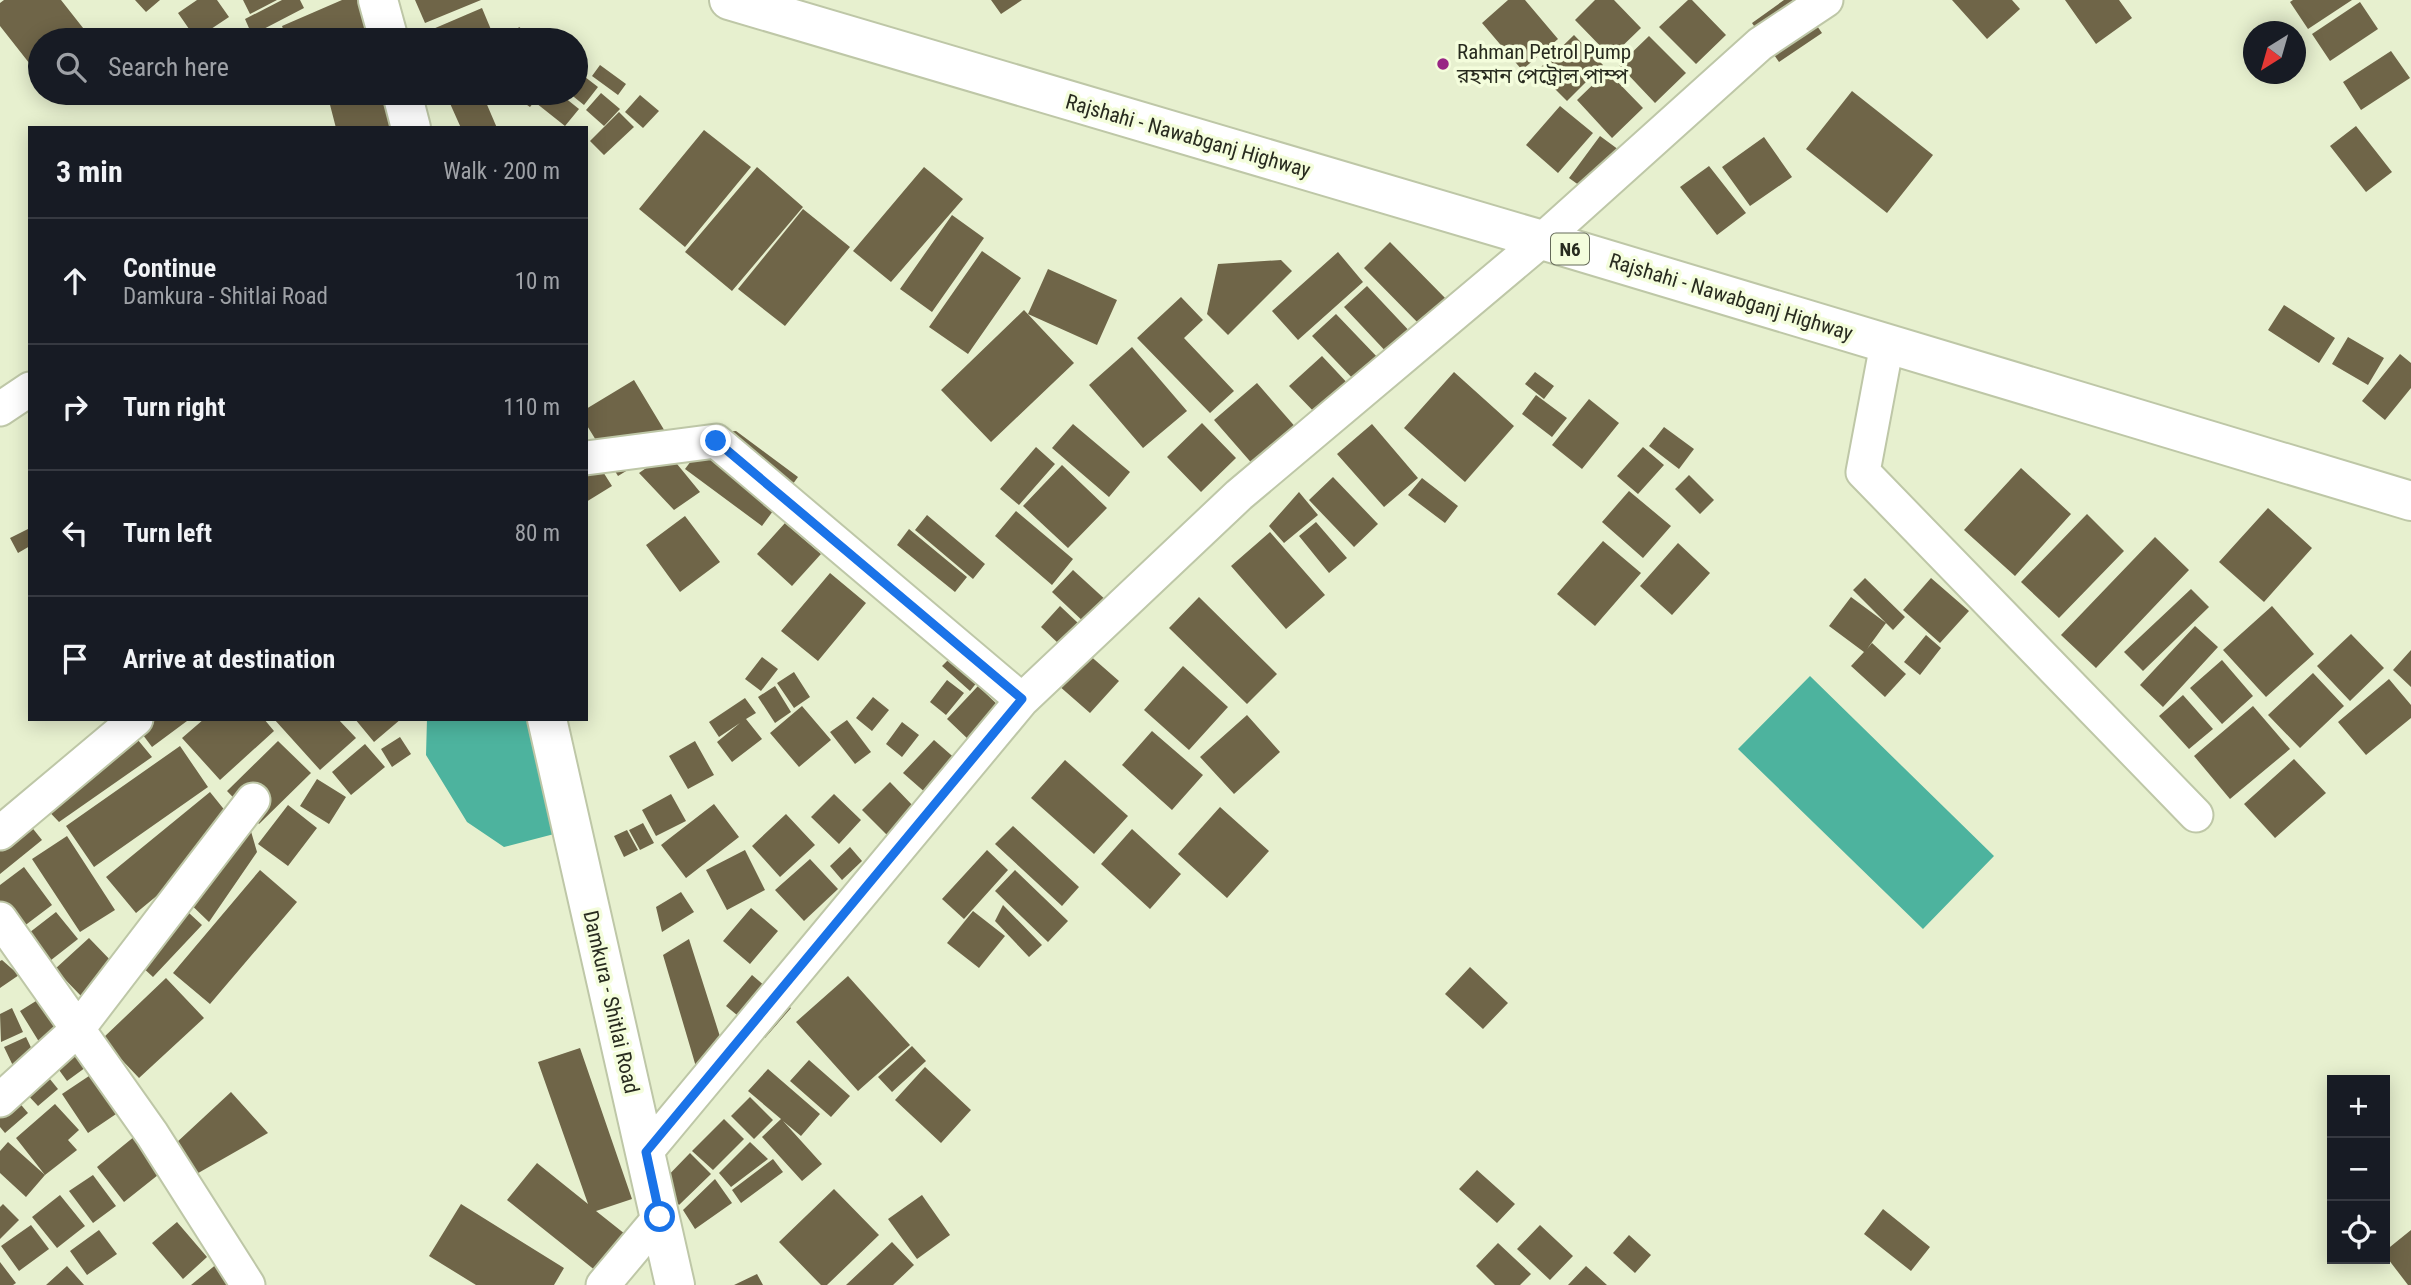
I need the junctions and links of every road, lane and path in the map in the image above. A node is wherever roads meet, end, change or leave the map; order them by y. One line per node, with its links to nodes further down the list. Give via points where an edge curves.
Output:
1 (379, 0): 4 (main road)
2 (729, 0): 7 (main road, Rajshahi - Nawabganj Highway / N6)
3 (1826, 0): 7 (street, via 1760,44)
4 (386, 28)
5 (405, 105): 6 (main road)
6 (410, 126)
7 (1542, 240): 8 (main road, Rajshahi - Nawabganj Highway / N6); 13 (street, via 1239,495)
8 (1887, 344): 12 (main road, Rajshahi - Nawabganj Highway / N6); 17 (street, via 1863,472)
9 (28, 390): 10 (street)
10 (0, 409)
11 (588, 458): 13 (street, via 716,441)
12 (2411, 501)
13 (1022, 699): 22 (street)
14 (134, 721): 18 (street)
15 (547, 721): 22 (main road, Damkura - Shitlai Road)
16 (253, 800): 20 (street)
17 (2196, 816)
18 (0, 833)
19 (0, 919): 20 (street)
20 (77, 1030): 21 (street); 24 (street, via 152,1134)
21 (0, 1100)
22 (646, 1152): 23 (main road, Damkura - Shitlai Road)
23 (660, 1217): 25 (street); 26 (main road, Damkura - Shitlai Road)
24 (248, 1285)
25 (603, 1285)
26 (675, 1285)

